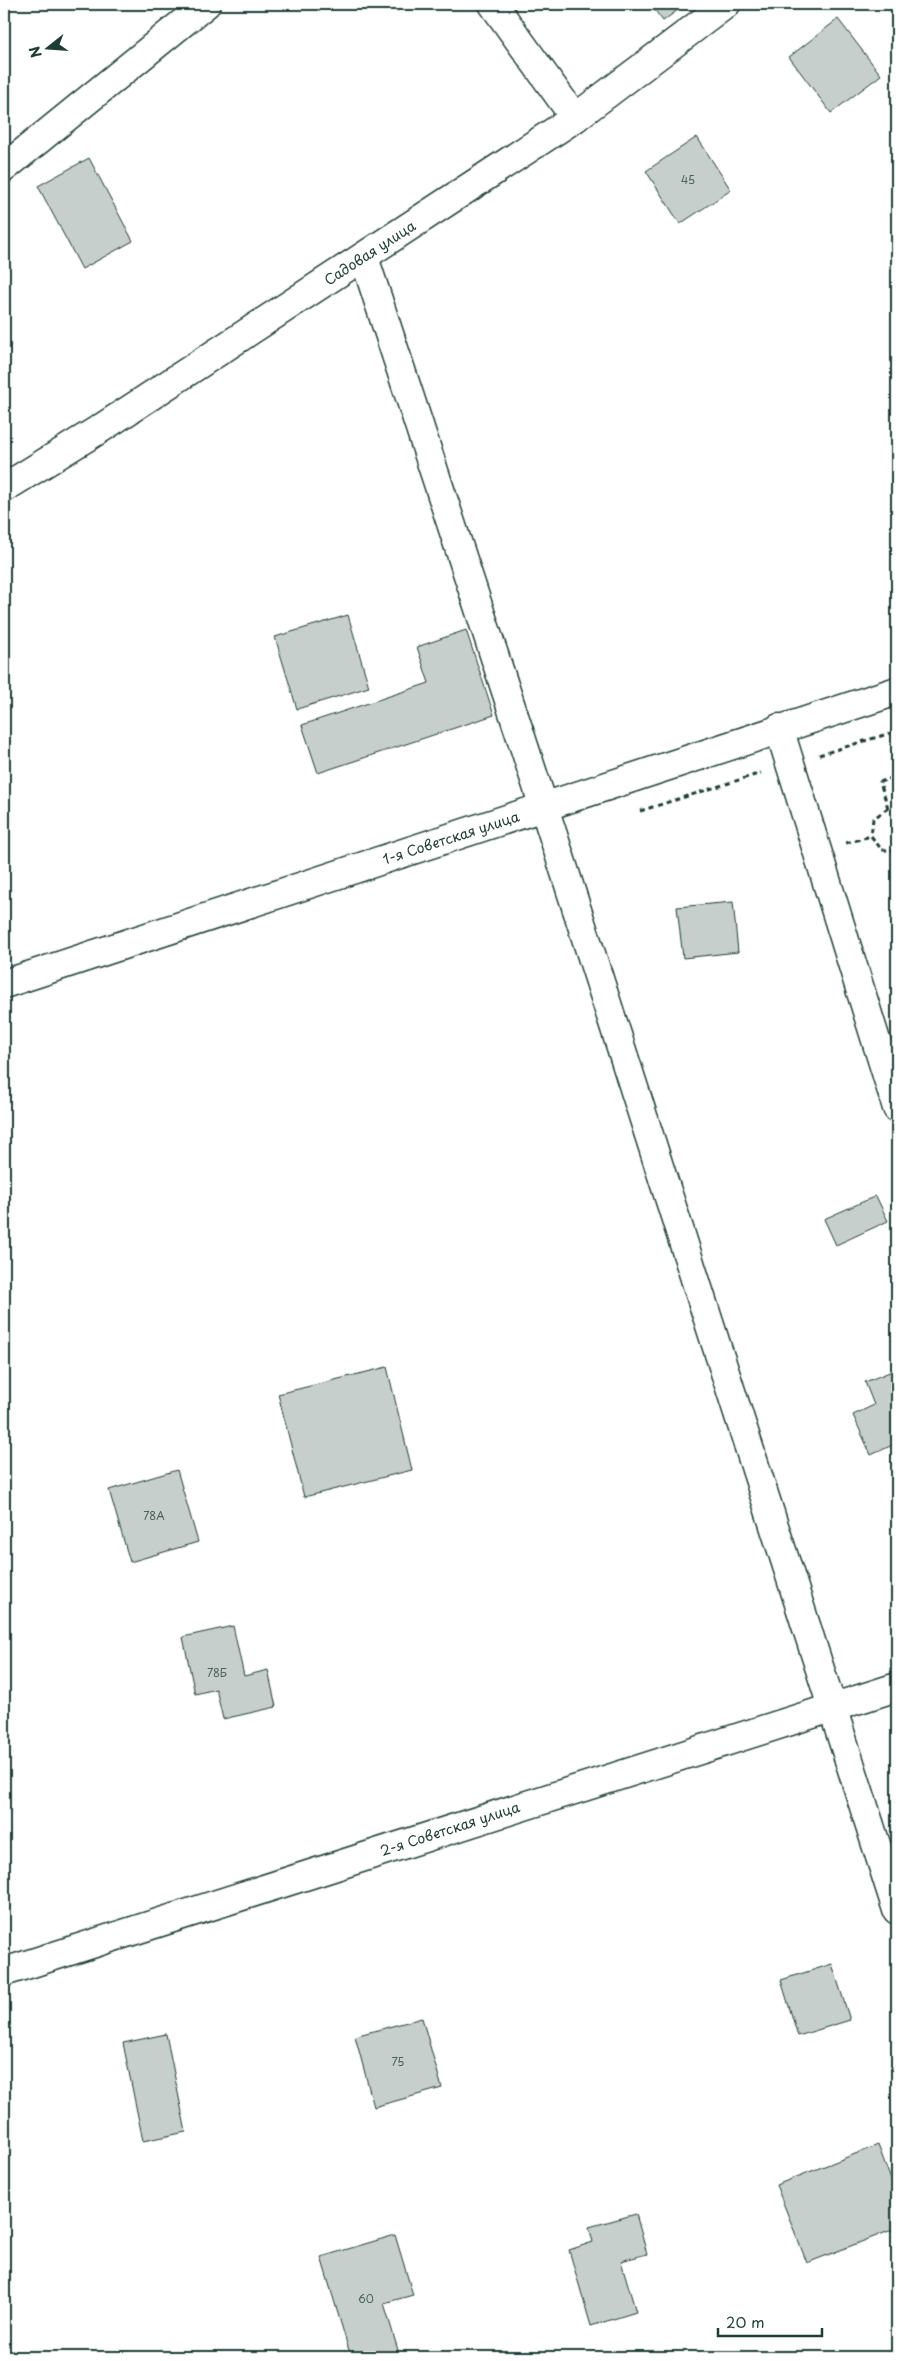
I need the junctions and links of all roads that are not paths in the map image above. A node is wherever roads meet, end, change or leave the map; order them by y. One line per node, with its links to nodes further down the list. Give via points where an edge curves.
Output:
1 (206, 4): 5 (street)
2 (493, 4): 4 (street)
3 (726, 4): 4 (street, Садовая улица)
4 (575, 118): 6 (street, Садовая улица)
5 (4, 168)
6 (364, 257): 7 (street, Садовая улица); 10 (street)
7 (4, 488)
8 (897, 691): 9 (street, 1-я Советская улица)
9 (779, 728): 10 (street, 1-я Советская улица); 12 (street)
10 (544, 807): 11 (street, 1-я Советская улица); 14 (street)
11 (4, 984)
12 (897, 1108)
13 (897, 1687): 14 (street, 2-я Советская улица)
14 (834, 1706): 15 (street); 16 (street, 2-я Советская улица)
15 (897, 1910)
16 (4, 1972)

